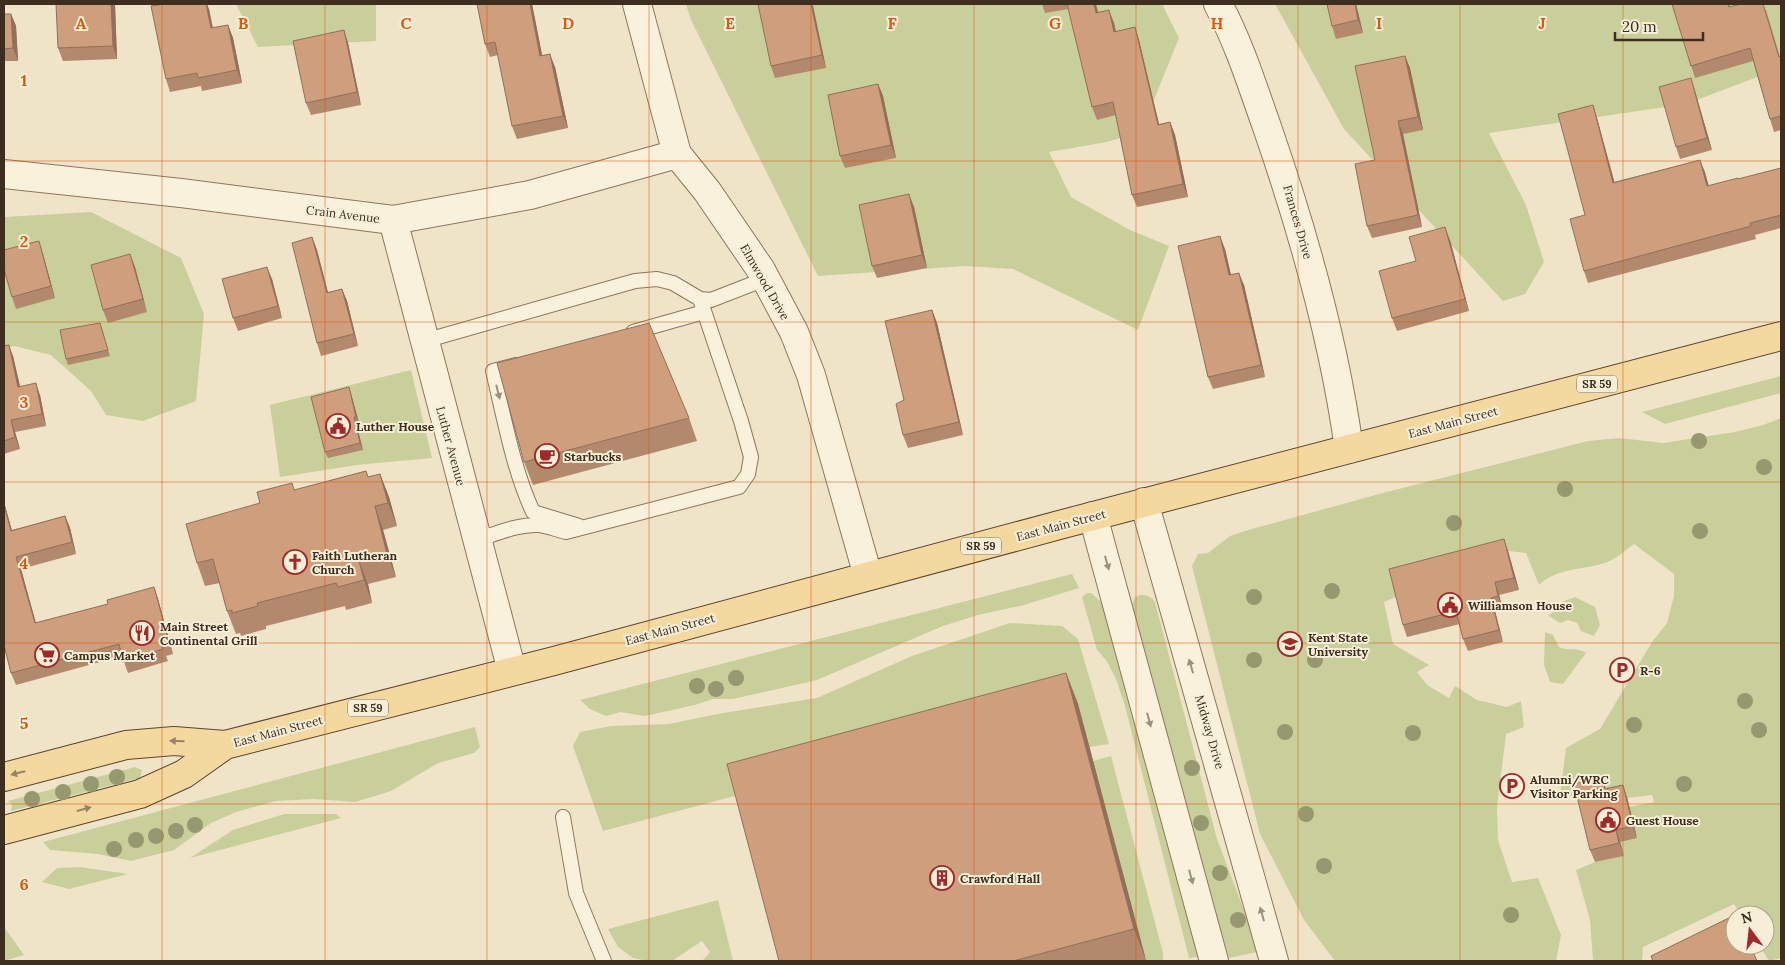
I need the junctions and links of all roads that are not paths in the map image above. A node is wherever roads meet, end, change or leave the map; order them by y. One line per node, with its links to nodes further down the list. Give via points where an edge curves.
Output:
1 (636, 4): 3 (street, Elmwood Drive)
2 (1218, 4): 12 (street, Frances Drive, via 1234,32 1286,181 1312,272)
3 (677, 154): 5 (street, Crain Avenue, via 530,195); 6 (street, Elmwood Drive, via 722,212)
4 (4, 174): 5 (street, Crain Avenue)
5 (393, 220): 10 (street, Luther Avenue)
6 (765, 279): 7 (lane); 17 (street, Elmwood Drive, via 794,332 811,375)
7 (702, 306): 8 (lane); 10 (lane, via 673,283 658,279 635,281); 15 (lane, via 751,457 744,481 739,487)
8 (618, 336)
9 (1781, 336): 12 (main road, East Main Street / SR 59)
10 (424, 341): 16 (street, Luther Avenue)
11 (531, 360): 15 (lane, one-way to 15, via 493,371 520,476 533,512)
12 (1350, 449): 13 (main road, East Main Street / SR 59)
13 (1144, 502): 14 (main road, East Main Street / SR 59); 25 (street, Midway Drive, one-way to 13)
14 (1093, 516): 17 (main road, East Main Street / SR 59); 24 (street, one-way to 24)
15 (582, 528): 16 (lane, via 566,532 532,525)
16 (476, 540): 18 (street, Luther Avenue)
17 (868, 576): 18 (main road, East Main Street / SR 59)
18 (512, 671): 19 (main road, East Main Street / SR 59)
19 (225, 745): 20 (main road, East Main Street / SR 59, one-way to 20, via 174,741 126,746); 22 (main road, East Main Street / SR 59, one-way to 19, via 140,794 184,774)
20 (4, 777)
21 (563, 817): 23 (lane, via 576,893)
22 (4, 830)
23 (604, 961)
24 (1214, 961)
25 (1274, 961)

